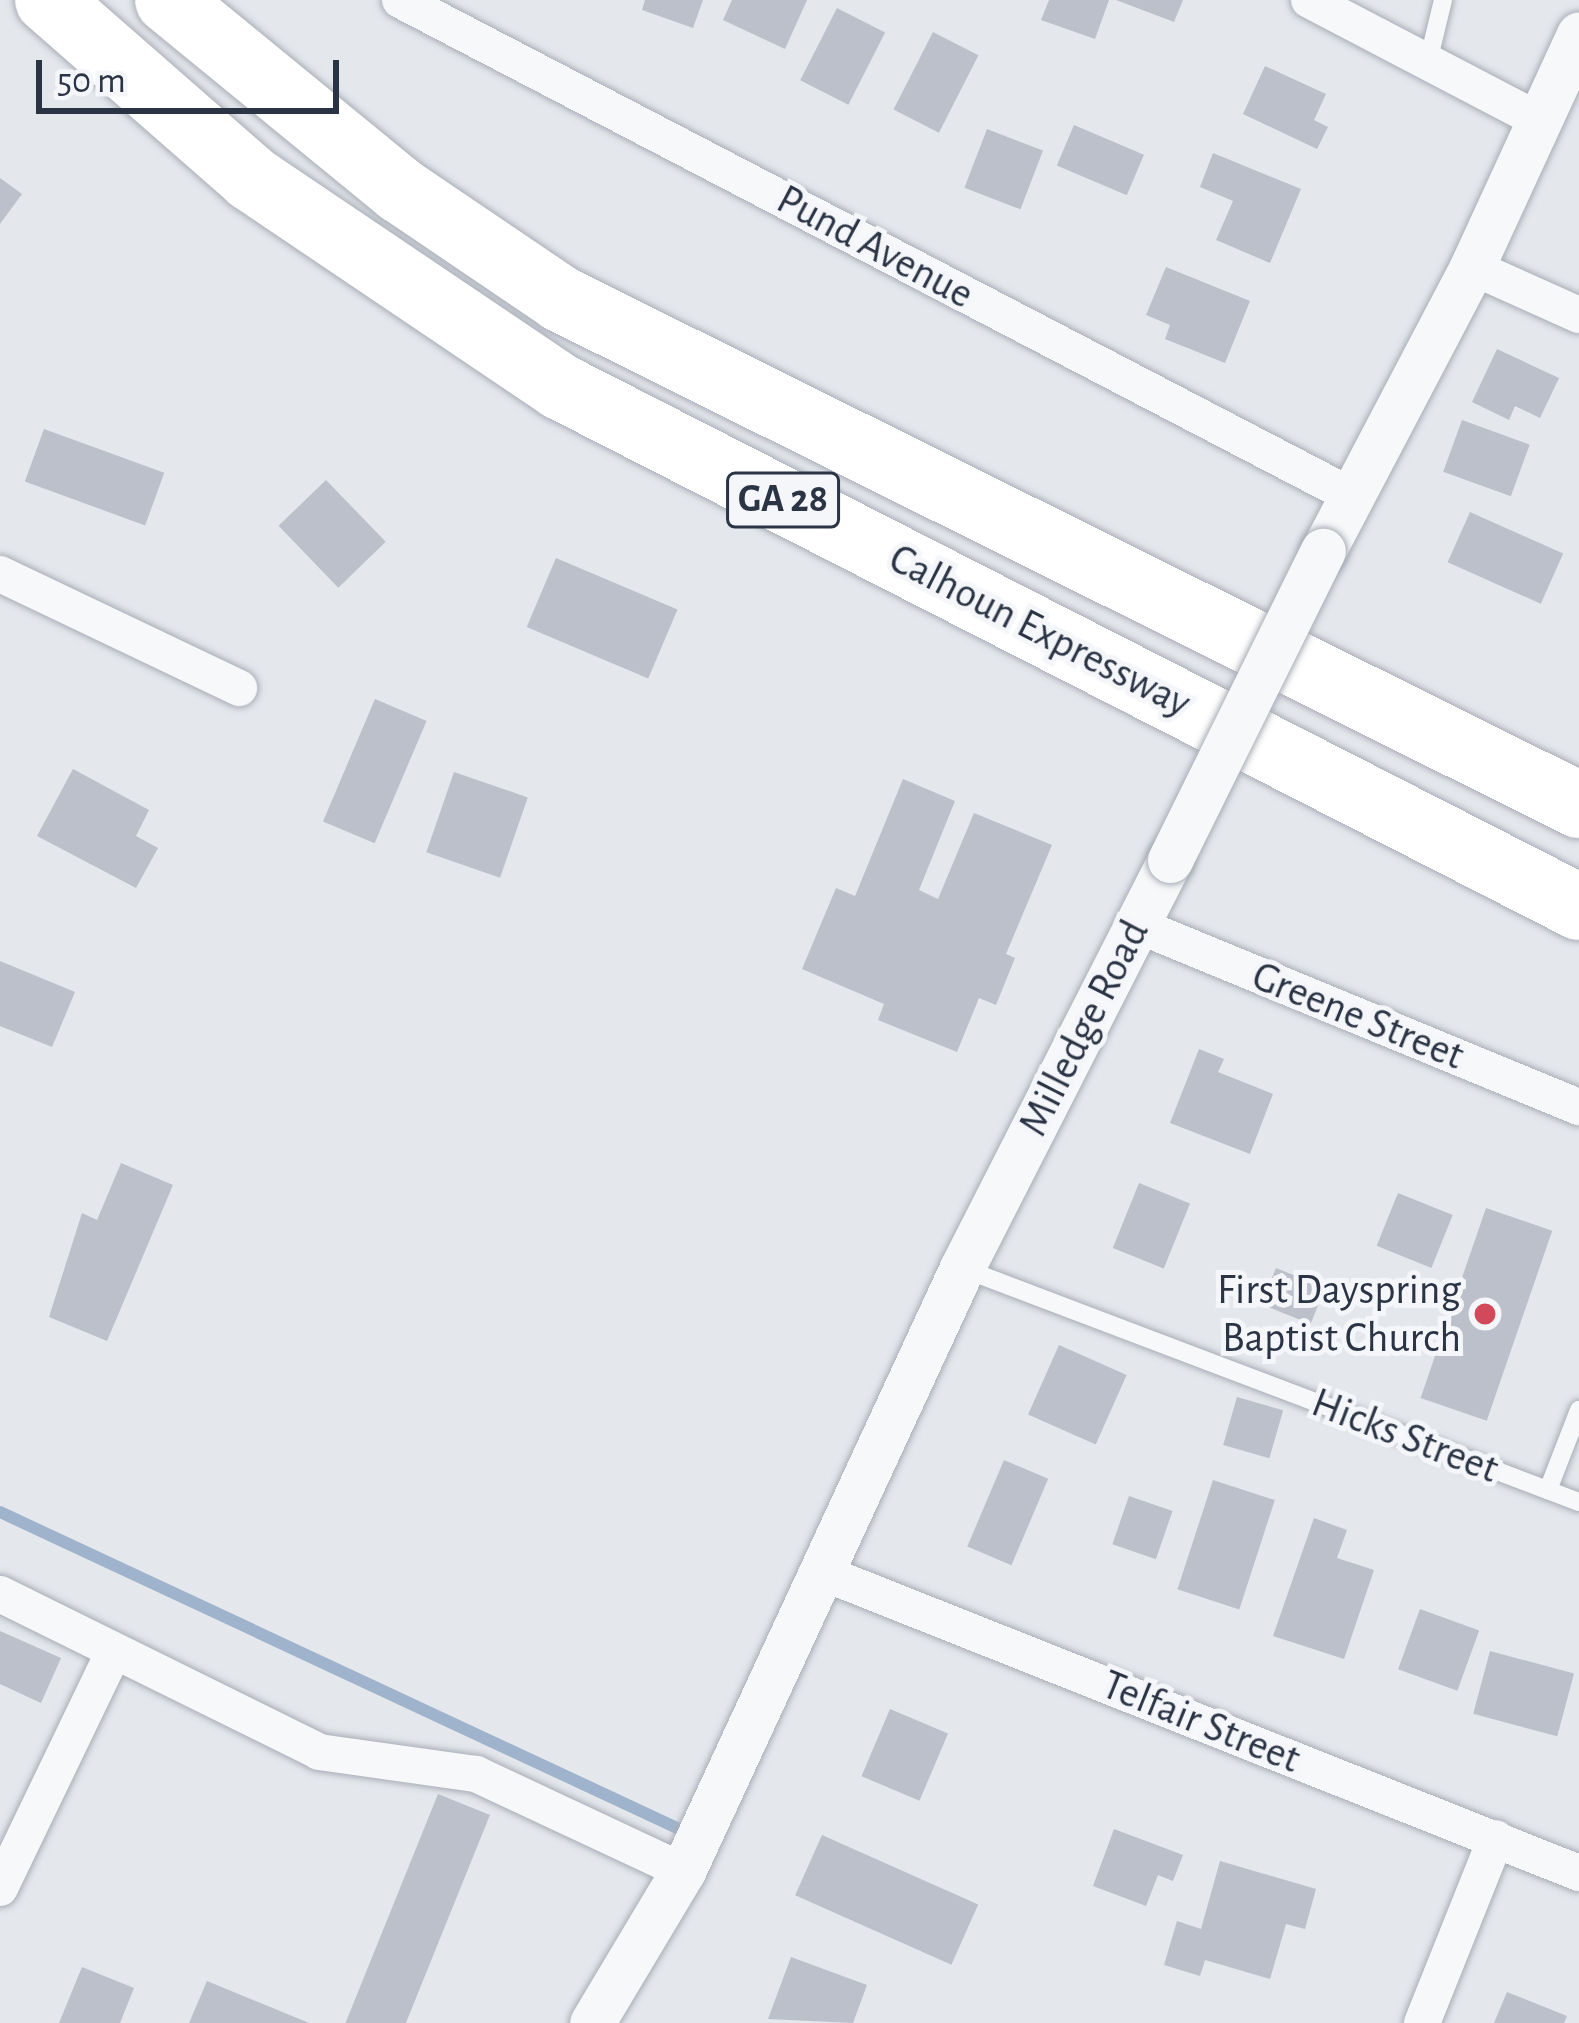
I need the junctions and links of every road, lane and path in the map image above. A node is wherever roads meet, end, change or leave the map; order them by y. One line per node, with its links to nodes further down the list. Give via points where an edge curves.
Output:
1 (48, 0): 15 (highway, Calhoun Expressway / GA 28, via 251,178 561,387)
2 (168, 0): 14 (highway, Calhoun Expressway / GA 28, via 400,190 561,299)
3 (400, 0): 11 (street, Pund Avenue)
4 (1310, 0): 7 (street)
5 (1443, 0): 7 (lane)
6 (1579, 34): 8 (street, Milledge Road)
7 (1428, 62): 8 (street)
8 (1535, 118): 9 (street, Milledge Road)
9 (1472, 267): 10 (street); 11 (street, Milledge Road)
10 (1579, 315)
11 (1350, 495): 16 (street, Milledge Road, bridge)
12 (0, 574): 13 (street)
13 (239, 688)
14 (1579, 805)
15 (1579, 907)
16 (1137, 925): 17 (street, Greene Street); 18 (street, Milledge Road)
17 (1579, 1107)
18 (962, 1268): 20 (lane, Hicks Street); 22 (street, Milledge Road)
19 (1579, 1409): 20 (lane)
20 (1548, 1490): 21 (lane, Hicks Street)
21 (1579, 1502)
22 (821, 1572): 25 (street, Telfair Street); 26 (street, Milledge Road)
23 (0, 1594): 24 (street)
24 (114, 1651): 26 (street, via 319,1752 476,1774); 28 (street)
25 (1496, 1838): 27 (street, Telfair Street); 30 (street)
26 (683, 1871): 29 (street, Milledge Road)
27 (1579, 1874)
28 (0, 1888)
29 (592, 2023)
30 (1422, 2023)

